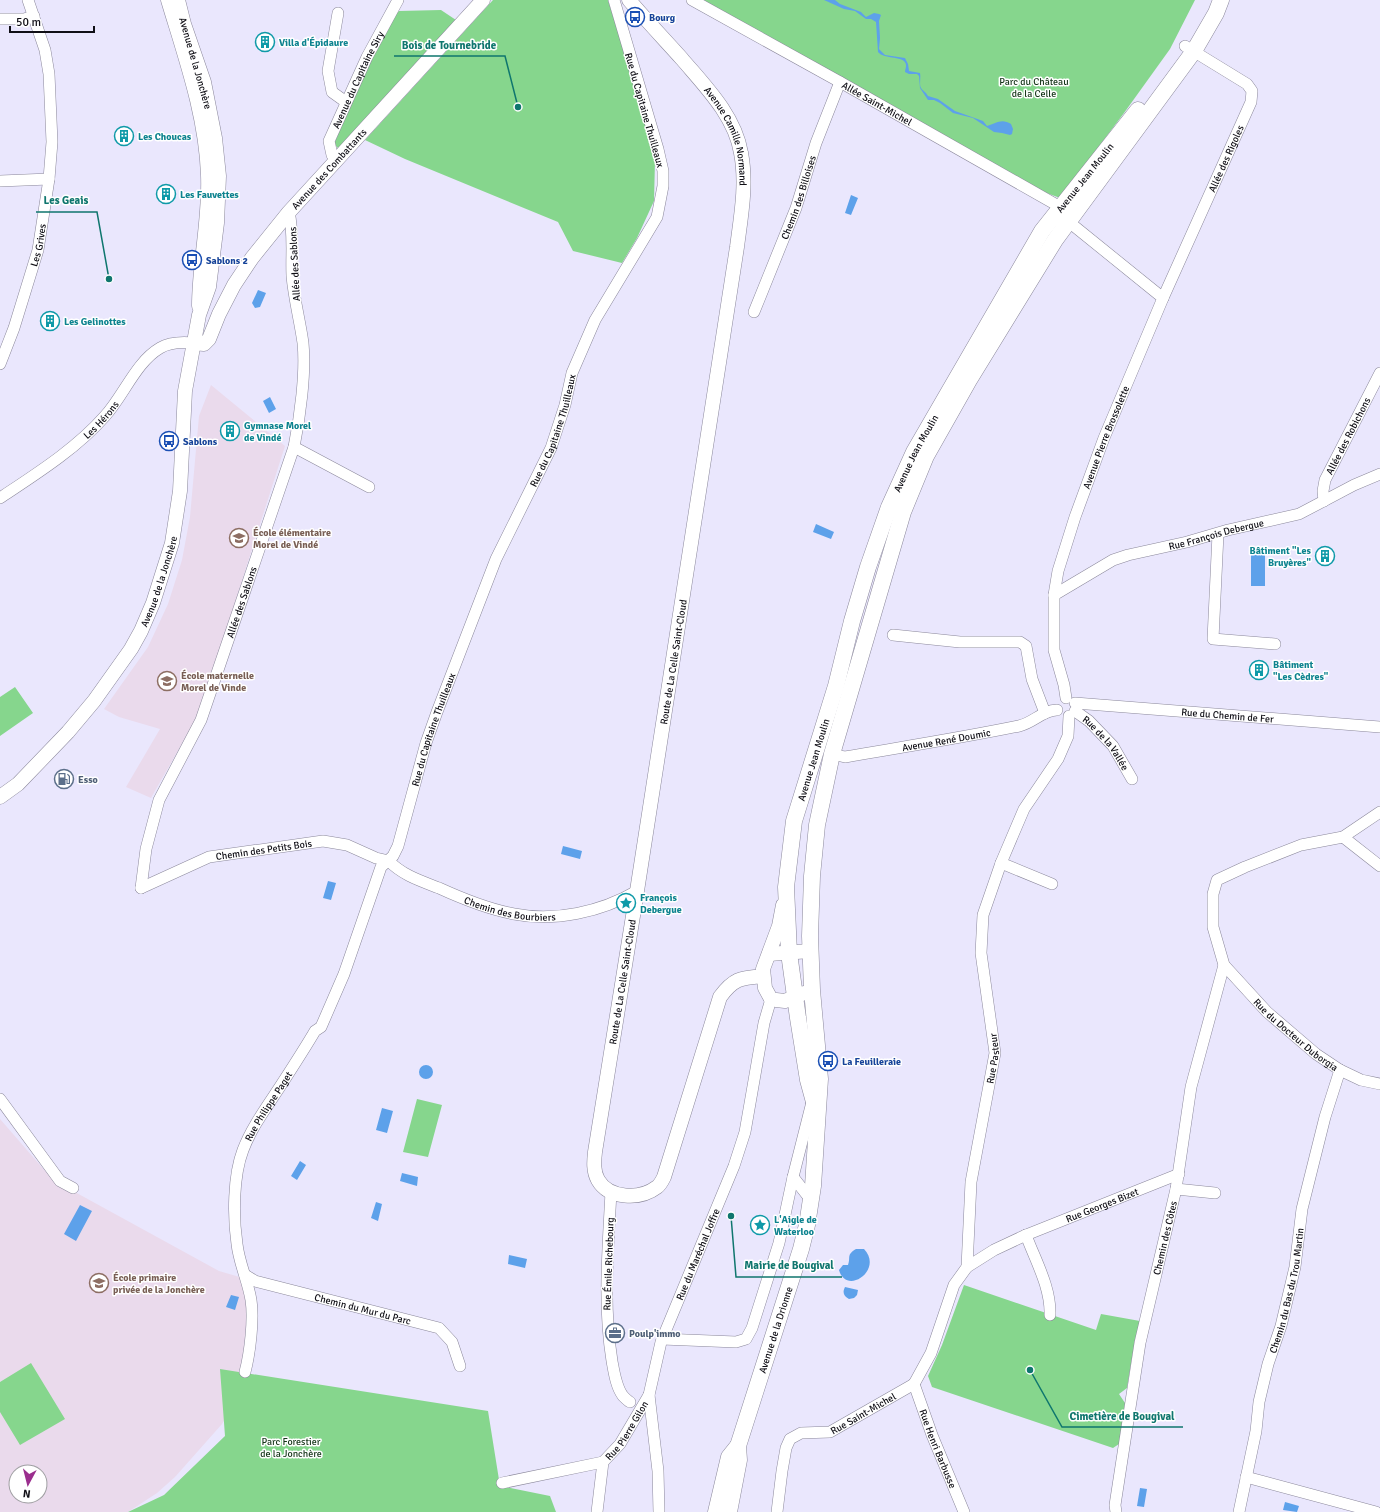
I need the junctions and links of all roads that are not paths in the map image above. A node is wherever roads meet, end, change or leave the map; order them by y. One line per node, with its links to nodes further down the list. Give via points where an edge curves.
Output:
1 (28, 0): 12 (street, Les Grives)
2 (168, 0): 26 (street, Avenue de la Jonchère, via 197,98 205,140 208,176)
3 (178, 0): 26 (street, Avenue de la Jonchère, via 204,82 215,138 219,176 210,287)
4 (398, 0): 16 (street, Avenue du Capitaine Siry)
5 (483, 0): 17 (street, Avenue des Combattants)
6 (614, 0): 47 (street, Rue du Capitaine Thuilleaux, via 663,171 658,211 650,230 588,334 572,374 551,448 496,559 437,712 398,846)
7 (629, 0): 24 (street, Avenue Camille Normand, via 706,88 734,128 741,152 744,183)
8 (692, 0): 15 (street, Allée Saint-Michel)
9 (1209, 0): 14 (main road, Avenue Jean Moulin)
10 (1221, 0): 14 (main road, Avenue Jean Moulin, via 1216,13)
11 (338, 14): 16 (street, via 328,71 332,92)
12 (34, 16): 13 (street, via 24,19); 18 (street, Les Grives, via 45,50 49,74 52,142)
13 (0, 19)
14 (1190, 48): 20 (main road, Avenue Jean Moulin); 22 (main road, Avenue Jean Moulin); 23 (street, Allée des Rigoles, via 1247,84 1252,92 1251,102)
15 (840, 82): 20 (street, Allée Saint-Michel); 25 (street, Chemin des Billoises, via 816,143 796,208)
16 (346, 102): 17 (street, Avenue du Capitaine Siry, via 329,141 332,155)
17 (337, 160): 21 (street, Avenue des Combattants)
18 (49, 179): 19 (street); 28 (street, Les Grives, via 38,250)
19 (0, 181)
20 (1062, 208): 51 (main road, Avenue Jean Moulin, via 1042,231 914,452 889,507 868,567 836,686 794,821)
21 (289, 212): 27 (street, Avenue des Combattants, via 234,285 209,339 204,344); 30 (street, Allée des Sablons, via 292,225 294,299 303,344 301,404)
22 (1069, 222): 23 (street); 42 (main road, Avenue Jean Moulin, via 1055,240 973,374 926,456 901,519)
23 (1163, 298): 36 (street, Avenue Pierre Brossolette, via 1101,445 1066,544)
24 (728, 303): 53 (street, Route de La Celle Saint-Cloud)
25 (754, 312)
26 (199, 315): 27 (street, Avenue de la Jonchère)
27 (193, 343): 33 (street, Les Hérons, via 181,342 160,348 139,367 105,416 86,435); 44 (street, Avenue de la Jonchère, via 185,391 177,517 168,559 150,610 131,649 94,701 18,784)
28 (0, 364)
29 (1380, 373): 34 (street, Allée des Robichons, via 1325,480)
30 (294, 447): 32 (street); 52 (street, Allée des Sablons, via 201,720 159,800 146,849)
31 (1380, 474): 34 (street, Rue François Debergue)
32 (369, 487)
33 (0, 498)
34 (1324, 501): 35 (street, Rue François Debergue, via 1299,514)
35 (1218, 534): 36 (street, Rue François Debergue, via 1128,554); 38 (street, via 1213,639)
36 (1054, 596): 39 (street, Avenue Pierre Brossolette, via 1054,650)
37 (894, 635): 40 (street, via 960,642 1020,642 1026,646 1032,679)
38 (1275, 644)
39 (1071, 707): 40 (street, Avenue René Doumic, via 1059,702 1057,710); 41 (street, Rue du Chemin de Fer); 43 (street, Rue de la Vallée, via 1113,746); 48 (street, Rue Pasteur, via 1068,736 1058,759 1024,809)
40 (1045, 713): 42 (street, Avenue René Doumic, via 1031,722 990,732 845,757)
41 (1380, 727)
42 (832, 754): 54 (main road, Avenue Jean Moulin, via 817,825 812,876)
43 (1132, 779)
44 (0, 797)
45 (1380, 812): 46 (street)
46 (1343, 837): 49 (street); 57 (street, via 1301,845 1244,866 1217,880 1213,894 1213,927)
47 (389, 861): 52 (street, Chemin des Petits Bois, via 347,845 323,841 209,857); 53 (street, Chemin des Bourbiers, via 396,869 430,885 484,907 514,914 538,917 588,911 620,901); 77 (street, Rue Philippe Paget, via 381,867 344,974 321,1027 315,1031 272,1098 243,1151 234,1203 237,1246)
48 (1001, 863): 50 (street); 76 (street, Rue Pasteur, via 982,915 981,953 995,1053 971,1182)
49 (1380, 866)
50 (1052, 884)
51 (786, 887): 55 (main road, Avenue Jean Moulin); 56 (street, via 779,926)
52 (141, 888)
53 (637, 892): 72 (street, Route de La Celle Saint-Cloud, via 595,1152 594,1167 597,1178 603,1187)
54 (810, 951): 55 (street); 58 (main road, Avenue Jean Moulin)
55 (789, 953): 56 (street); 59 (main road, Avenue Jean Moulin)
56 (769, 954): 60 (street)
57 (1224, 965): 63 (street, Rue du Docteur Duborgia, via 1266,1012 1316,1054); 68 (street, Chemin des Côtes, via 1191,1087)
58 (811, 971): 61 (main road, Avenue de la Drionne)
59 (792, 973): 62 (main road, Avenue de la Drionne)
60 (763, 976): 62 (street, via 765,988); 72 (street, via 735,981 720,997 664,1177 658,1186 647,1193 635,1195)
61 (812, 990): 62 (street); 67 (main road, Avenue de la Drionne, via 820,1079)
62 (783, 999): 65 (main road, Avenue de la Drionne, via 798,1018); 79 (street, Rue du Maréchal Joffre, via 764,1023 745,1132 734,1166)
63 (1340, 1070): 64 (street, Rue du Docteur Duborgia, via 1361,1080); 87 (street, Chemin du Bas du Trou Martin, via 1325,1117 1302,1209 1295,1267 1259,1402)
64 (1380, 1084)
65 (813, 1098): 67 (main road, Avenue de la Drionne); 69 (street)
66 (0, 1099): 70 (street, via 60,1181)
67 (817, 1118): 74 (main road, Avenue de la Drionne)
68 (1179, 1174): 71 (street, Chemin des Côtes); 75 (street, Rue Georges Bizet)
69 (793, 1177): 74 (street); 79 (street, via 779,1244 752,1328 746,1339 736,1342)
70 (73, 1188)
71 (1176, 1188): 73 (street); 96 (street, Chemin des Côtes, via 1140,1343)
72 (611, 1192): 84 (street, Rue Émile Richebourg, via 606,1285 608,1336 619,1388)
73 (1215, 1193)
74 (811, 1200): 85 (main road, Avenue de la Drionne, via 801,1249)
75 (1026, 1235): 76 (street, Rue Georges Bizet, via 994,1250); 78 (street, via 1045,1285)
76 (967, 1267): 82 (street, via 954,1285 931,1353)
77 (245, 1275): 80 (street, Chemin du Mur du Parc, via 255,1281 439,1328 452,1342); 81 (street, Rue Philippe Paget, via 253,1318)
78 (1050, 1315)
79 (662, 1339): 83 (street, Rue du Maréchal Joffre)
80 (460, 1366)
81 (245, 1372)
82 (915, 1388): 94 (street, Rue Saint-Michel, via 830,1432 801,1434 790,1439 784,1455); 95 (street, Rue Henri Barbusse)
83 (649, 1394): 86 (street, Rue Pierre Gilon, via 620,1444); 91 (street, Rue du Maréchal Joffre, via 658,1471)
84 (630, 1402)
85 (738, 1446): 92 (main road, Avenue de la Drionne, via 729,1457); 93 (main road, Avenue de la Drionne, via 739,1460)
86 (603, 1462): 88 (street); 90 (street, Rue Pierre Gilon)
87 (1246, 1477): 97 (street, Chemin du Bas du Trou Martin); 98 (street)
88 (502, 1483)
89 (1380, 1503): 98 (street)
90 (597, 1512)
91 (659, 1512)
92 (716, 1512)
93 (729, 1512)
94 (777, 1512)
95 (964, 1512)
96 (1116, 1512)
97 (1239, 1512)
98 (1376, 1512)

